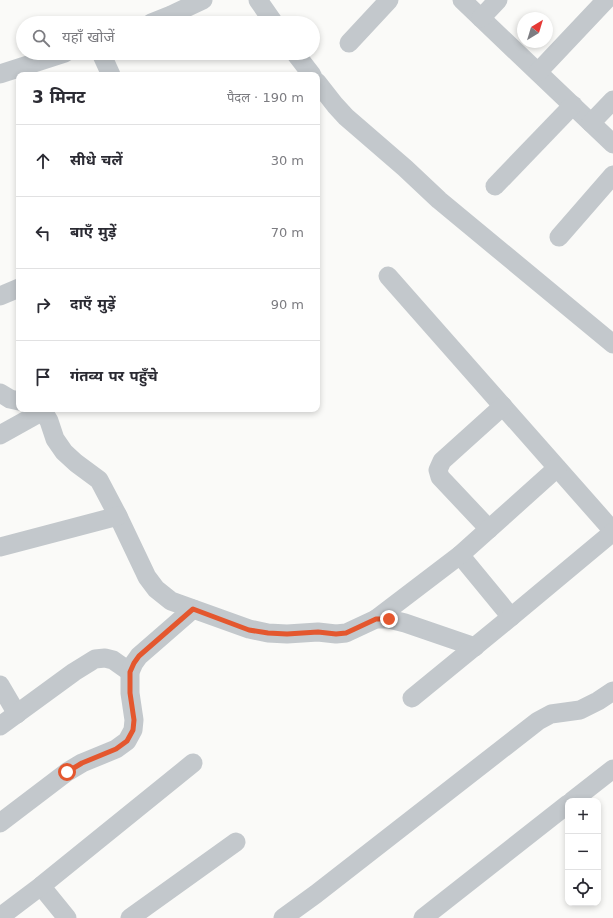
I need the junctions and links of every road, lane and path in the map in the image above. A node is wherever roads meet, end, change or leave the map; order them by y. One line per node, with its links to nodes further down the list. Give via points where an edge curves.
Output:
1 (203, 0): 7 (street)
2 (258, 0): 8 (street)
3 (389, 0): 10 (street)
4 (462, 0): 9 (street)
5 (498, 0): 9 (street)
6 (606, 0): 17 (street)
7 (168, 16)
8 (269, 16)
9 (481, 18): 17 (street)
10 (349, 43)
11 (48, 60): 14 (street)
12 (104, 60): 15 (street)
13 (300, 60): 16 (street)
14 (18, 72)
15 (110, 72)
16 (310, 72)
17 (538, 72): 20 (street)
18 (320, 86): 29 (street, via 346,117 439,200)
19 (613, 100): 21 (street)
20 (573, 105): 21 (street); 24 (street)
21 (591, 123): 22 (street)
22 (613, 144)
23 (613, 175): 25 (street)
24 (495, 186)
25 (559, 237)
26 (388, 276): 30 (street)
27 (16, 289): 28 (street)
28 (0, 296)
29 (613, 344)
30 (503, 406): 34 (street); 36 (street, via 442,461 438,470 440,477)
31 (38, 412): 33 (street)
32 (42, 412): 35 (street, via 64,452 99,480)
33 (0, 434)
34 (557, 468): 36 (street); 37 (street)
35 (118, 516): 38 (street); 40 (street, via 147,577 156,589 171,601)
36 (489, 529): 39 (street)
37 (613, 531): 41 (street)
38 (0, 547)
39 (460, 555): 41 (street); 42 (street)
40 (193, 609): 42 (street, via 249,630 268,633 346,633); 44 (street, via 139,656)
41 (511, 617): 43 (street)
42 (376, 619): 43 (street, via 405,623)
43 (475, 647): 47 (street)
44 (130, 672): 48 (street, via 113,660 95,659); 54 (street, via 134,720 133,730 127,741 116,749 67,772)
45 (0, 685): 48 (street)
46 (613, 691): 60 (street, via 580,710 551,714 538,721)
47 (412, 698)
48 (17, 714): 49 (street)
49 (0, 726)
50 (194, 763): 56 (street)
51 (613, 769): 52 (street)
52 (576, 798)
53 (565, 806): 61 (street)
54 (0, 823)
55 (236, 842): 59 (street)
56 (41, 886): 57 (street); 58 (street)
57 (0, 917)
58 (67, 918)
59 (130, 918)
60 (283, 918)
61 (423, 918)

